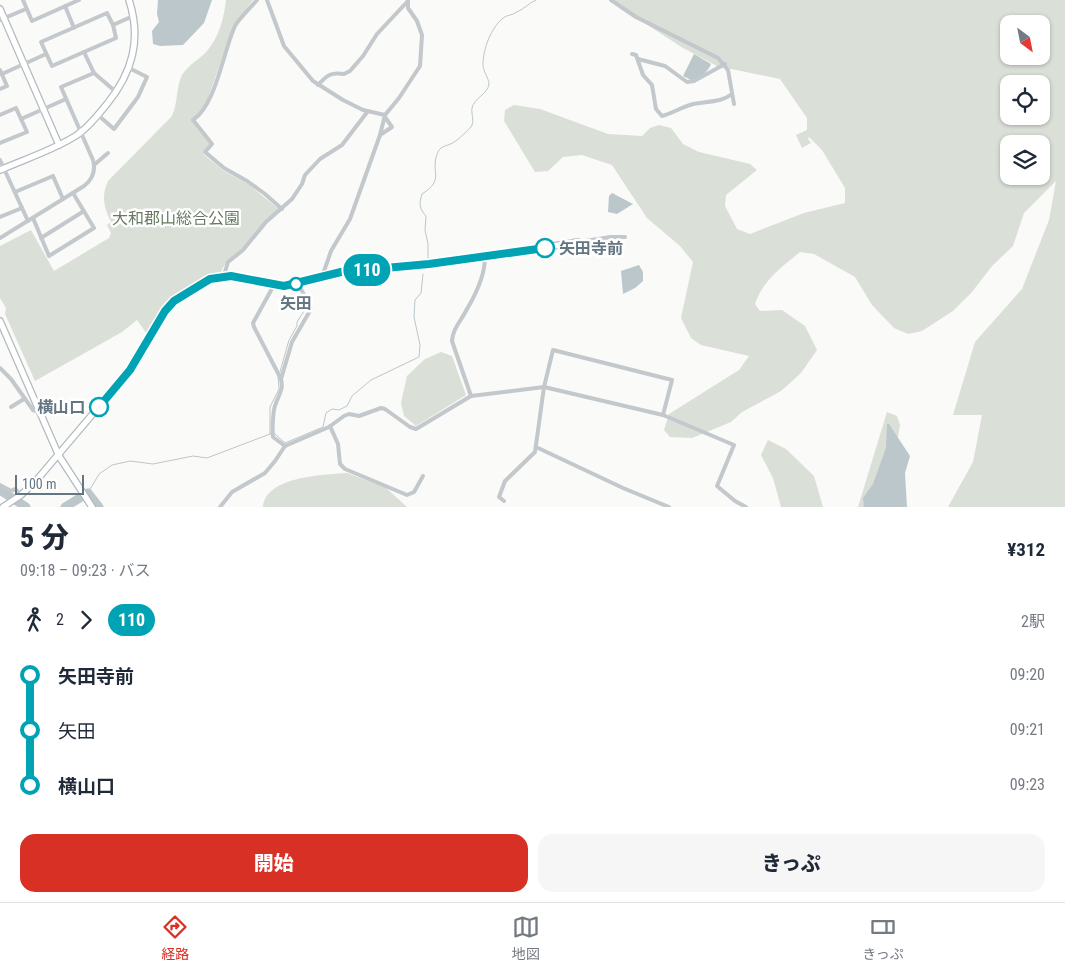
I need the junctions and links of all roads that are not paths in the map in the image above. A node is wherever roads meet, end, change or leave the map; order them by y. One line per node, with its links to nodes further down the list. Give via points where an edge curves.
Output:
1 (23, 0): 9 (street)
2 (79, 0): 8 (street)
3 (129, 0): 11 (main road)
4 (257, 0): 49 (street, via 235,24 210,99 192,120 212,144 204,152)
5 (267, 0): 24 (street, via 284,46)
6 (611, 0): 20 (street, via 636,17)
7 (408, 1): 24 (street, via 350,71 332,74); 34 (street, via 408,8 422,35 420,66)
8 (65, 6): 9 (street, via 32,21); 14 (street)
9 (26, 8): 12 (street)
10 (0, 10): 12 (main road)
11 (133, 16): 13 (street); 21 (main road, via 135,34)
12 (2, 19): 19 (main road)
13 (113, 25): 14 (street, via 107,13); 15 (street, via 116,38)
14 (74, 28): 16 (street, via 41,42)
15 (84, 52): 16 (street, via 52,66); 23 (street)
16 (46, 54): 19 (street)
17 (632, 54): 18 (street)
18 (638, 59): 20 (street, via 665,66 687,82); 27 (street, via 643,75 652,85 656,109 662,116)
19 (24, 64): 22 (street); 30 (main road)
20 (725, 64): 27 (street)
21 (128, 68): 26 (main road); 33 (street, via 148,77 138,97 114,129)
22 (1, 72): 25 (street, via 7,86)
23 (94, 73): 26 (street); 28 (street, via 61,87)
24 (318, 85): 31 (street)
25 (0, 89)
26 (116, 92): 33 (main road)
27 (732, 94): 29 (street)
28 (66, 100): 30 (street); 36 (street)
29 (734, 104)
30 (44, 109): 35 (street); 39 (main road)
31 (368, 111): 34 (street); 49 (street, via 342,145 305,175 300,188)
32 (0, 114): 35 (street, via 16,108)
33 (98, 115): 36 (main road)
34 (385, 116): 37 (street); 37 (street, via 392,126)
35 (21, 119): 38 (street, via 27,132)
36 (80, 132): 39 (main road); 42 (street)
37 (380, 135): 60 (street, via 350,218 331,251)
38 (0, 143)
39 (59, 144): 43 (main road)
40 (108, 153): 42 (street)
41 (0, 160): 43 (street)
42 (94, 165): 46 (street, via 90,182)
43 (3, 170): 44 (street); 45 (street)
44 (0, 175)
45 (15, 192): 47 (street, via 53,176); 48 (street)
46 (73, 193): 47 (street); 50 (street)
47 (63, 199): 52 (street)
48 (22, 208): 51 (street); 53 (street)
49 (282, 209): 59 (street, via 228,262)
50 (84, 211): 56 (street); 56 (street, via 94,228 49,256)
51 (0, 217)
52 (32, 218): 53 (street); 56 (street)
53 (28, 221): 55 (street)
54 (625, 237): 57 (street)
55 (0, 238)
56 (41, 238)
57 (578, 242): 58 (main road)
58 (485, 257): 60 (main road); 67 (street, via 485,271 453,332 452,341)
59 (224, 276): 62 (main road); 75 (main road, via 204,282 174,301 130,370)
60 (322, 277): 61 (main road)
61 (298, 283): 62 (main road); 65 (street, via 311,309 292,342)
62 (274, 285): 65 (street, via 253,322)
63 (0, 322): 70 (main road)
64 (0, 368): 68 (street, via 12,379)
65 (279, 376): 73 (street, via 283,387 274,407 272,434)
66 (544, 387): 67 (street); 71 (street); 71 (street, via 554,350 672,380); 74 (street)
67 (471, 396): 72 (street, via 416,429 381,408 365,415 349,414)
68 (24, 399): 69 (street); 70 (street)
69 (11, 407)
70 (39, 412): 75 (main road)
71 (663, 415): 84 (street, via 734,445 717,486)
72 (330, 426): 73 (street); 76 (street, via 338,444 340,464 345,469 408,495 414,492)
73 (285, 446): 82 (street, via 265,473 232,492)
74 (536, 447): 79 (street, via 535,452 505,481 500,497); 83 (street)
75 (59, 456): 78 (main road); 81 (main road)
76 (423, 476)
77 (0, 484): 78 (street, via 15,489)
78 (18, 498): 80 (main road)
79 (504, 501)
80 (3, 507)
81 (92, 507)
82 (220, 507)
83 (669, 507)
84 (746, 507)

